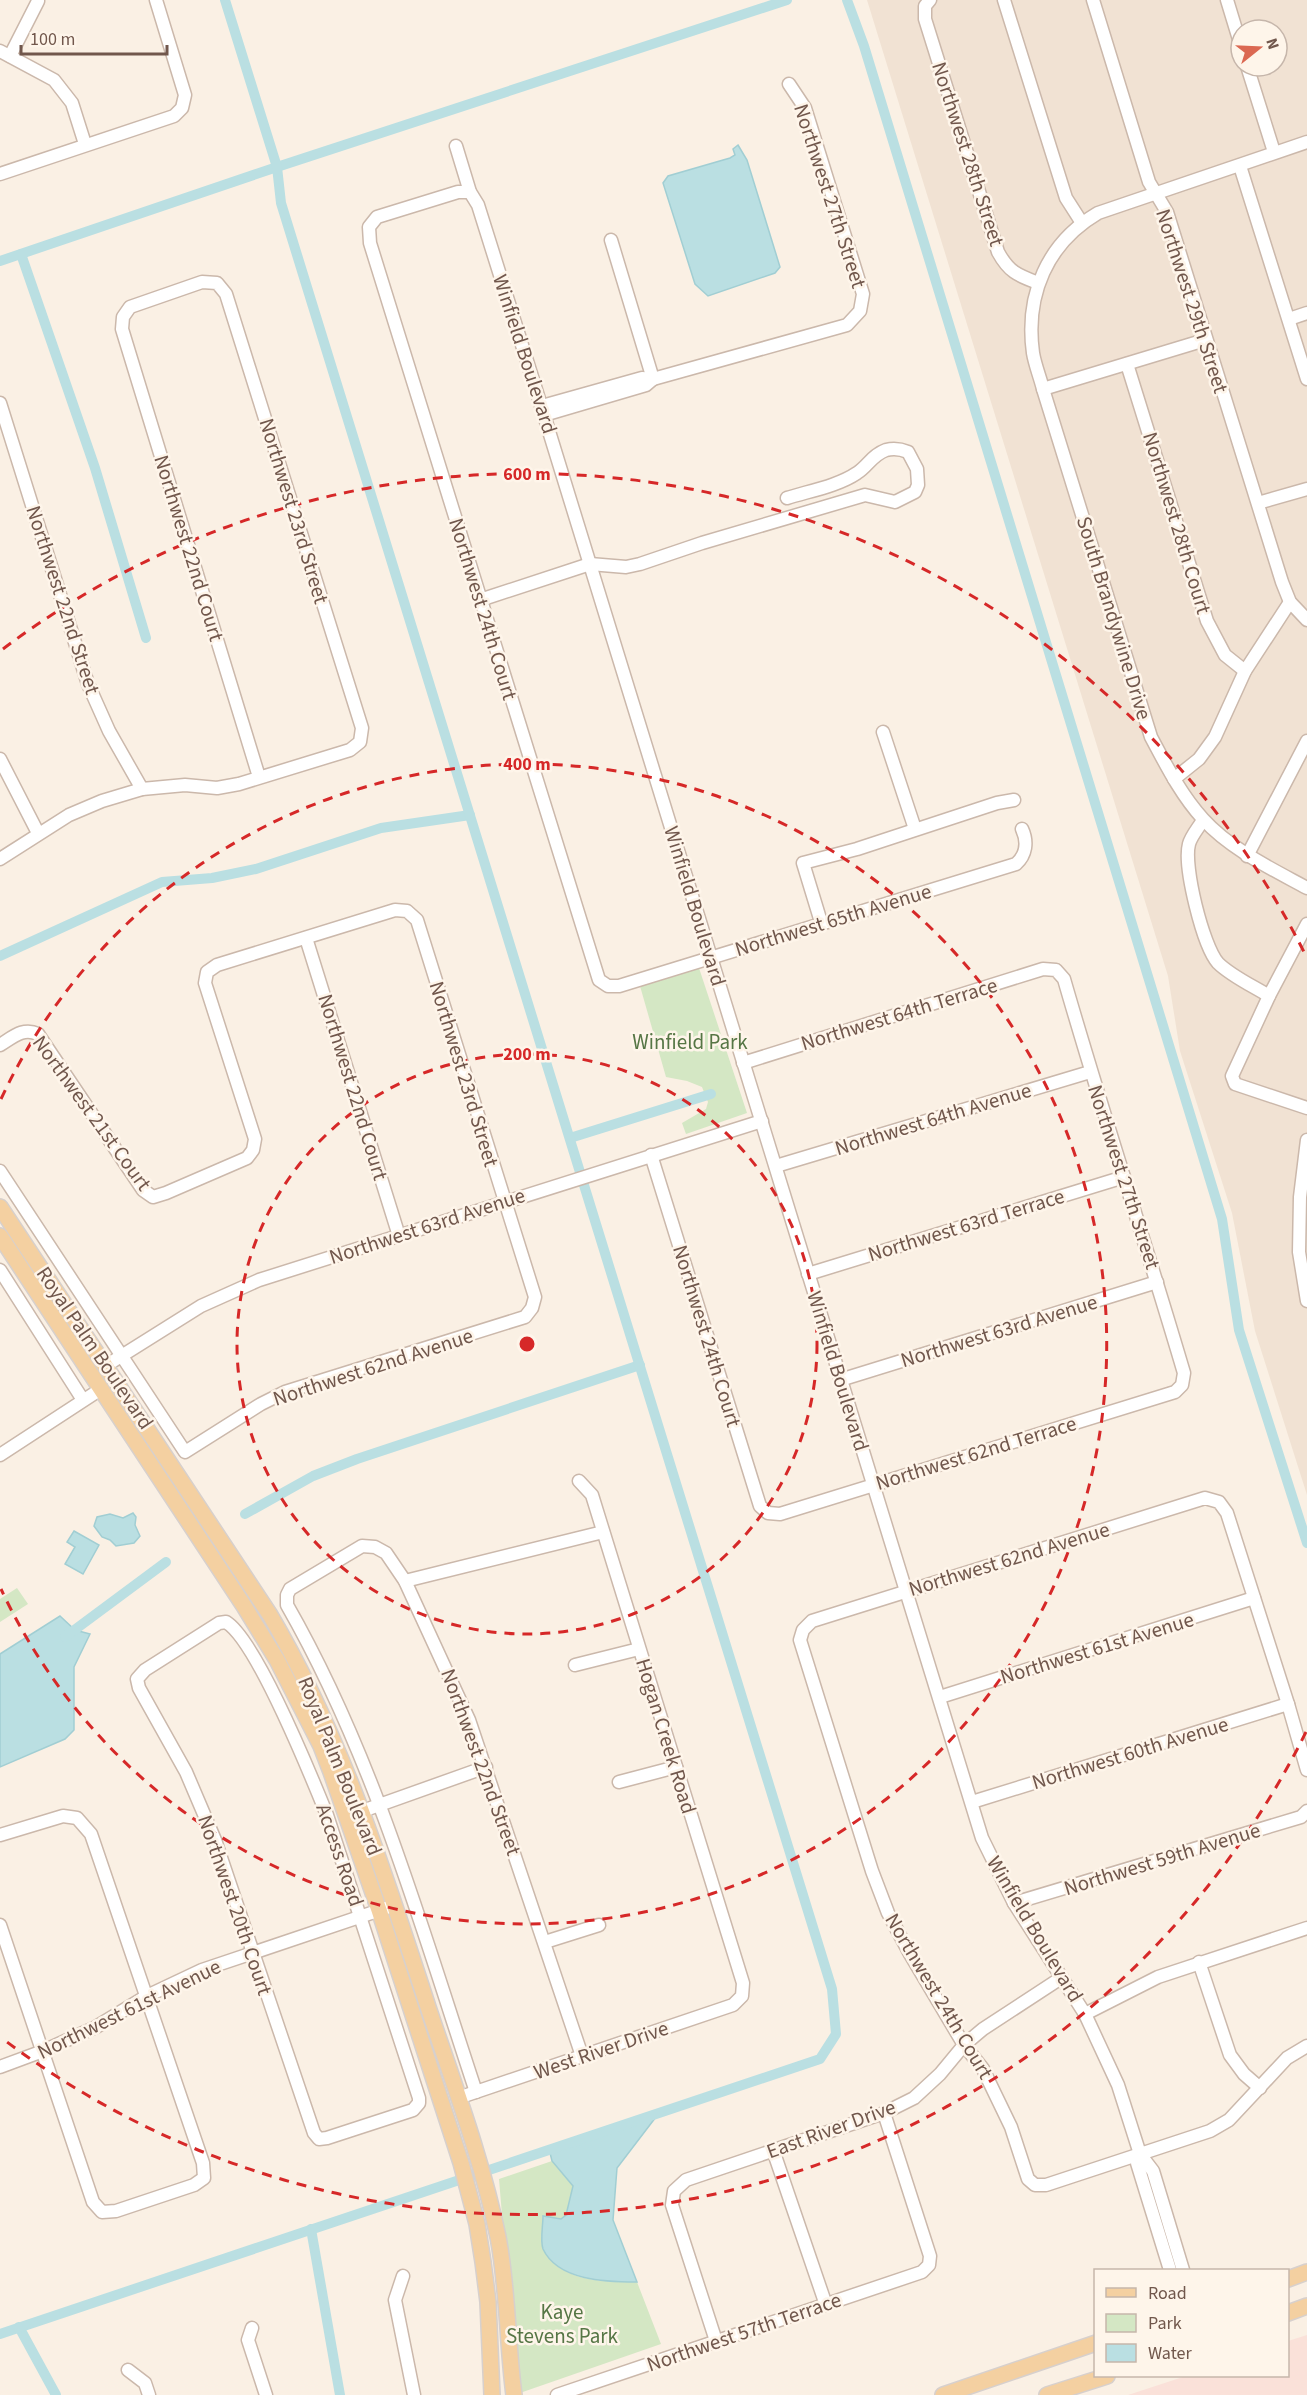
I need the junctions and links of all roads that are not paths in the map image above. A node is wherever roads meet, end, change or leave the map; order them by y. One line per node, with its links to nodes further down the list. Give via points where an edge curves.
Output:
1 (156, 0): 12 (street, via 185,94 182,108 174,116)
2 (1004, 0): 19 (street, via 1066,198)
3 (1093, 0): 18 (street, Northwest 29th Street, via 1149,182)
4 (1227, 0): 7 (street)
5 (38, 1): 8 (street)
6 (928, 3): 22 (street, Northwest 28th Street, via 925,19 998,252 1005,266)
7 (1232, 18)
8 (5, 54): 12 (street, via 54,80 72,103)
9 (1251, 78): 14 (street)
10 (789, 84): 27 (street, Northwest 27th Street, via 805,108 863,294 860,310 847,325)
11 (1307, 142): 14 (street, South Brandywine Drive)
12 (85, 144): 16 (street)
13 (456, 146): 17 (street, Winfield Boulevard)
14 (1274, 152): 15 (street, South Brandywine Drive)
15 (1240, 166): 18 (street, South Brandywine Drive); 24 (street)
16 (0, 174)
17 (470, 192): 31 (street, Winfield Boulevard, via 478,205); 36 (street, Northwest 24th Court, via 458,192 377,217 369,227 370,243)
18 (1156, 193): 19 (street, South Brandywine Drive, via 1098,213); 25 (street, Northwest 29th Street, via 1167,212)
19 (1083, 223): 22 (street, South Brandywine Drive, via 1048,262)
20 (610, 240): 27 (street)
21 (217, 283): 43 (street, Northwest 22nd Court, via 202,282 130,307 123,317 122,329); 43 (street, Northwest 23rd Street, via 230,305 362,728 360,742 350,750)
22 (1038, 283): 29 (street, South Brandywine Drive, via 1032,319 1033,354)
23 (1307, 313): 24 (street)
24 (1288, 319): 28 (street)
25 (1205, 340): 26 (street); 34 (street, Northwest 29th Street)
26 (1127, 364): 29 (street); 39 (street, Northwest 28th Court, via 1207,621 1225,655)
27 (653, 379): 31 (street, via 642,378)
28 (1307, 379)
29 (1043, 389): 44 (street, South Brandywine Drive, via 1151,737)
30 (0, 403): 45 (street, Northwest 22nd Street, via 88,684)
31 (543, 410): 35 (street, Winfield Boulevard)
32 (1307, 489): 34 (street)
33 (787, 498): 35 (street, via 847,478 859,472 868,460 888,450 908,452 917,469 915,492 896,502 865,495 640,564)
34 (1258, 503): 37 (street, Northwest 29th Street)
35 (590, 564): 36 (street); 57 (street, Winfield Boulevard)
36 (480, 600): 59 (street, Northwest 24th Court, via 599,980)
37 (1290, 602): 38 (street); 39 (street)
38 (1307, 620)
39 (1245, 671): 44 (street, via 1215,737 1199,759)
40 (883, 732): 48 (street)
41 (1307, 741): 51 (street)
42 (0, 759): 50 (street)
43 (259, 777): 45 (street, via 217,788 185,785)
44 (1174, 779): 47 (street, South Brandywine Drive)
45 (142, 789): 50 (street, via 102,801)
46 (1014, 800): 48 (street)
47 (1203, 820): 51 (street, South Brandywine Drive); 60 (street, via 1189,842 1186,863 1210,947 1218,962)
48 (915, 829): 54 (street, via 803,863)
49 (1022, 829): 54 (street, Northwest 65th Avenue, via 1026,849 1016,864)
50 (38, 833): 52 (street)
51 (1247, 856): 53 (street, South Brandywine Drive)
52 (0, 859)
53 (1307, 888)
54 (821, 922): 57 (street, Northwest 65th Avenue)
55 (1307, 924): 60 (street)
56 (306, 938): 61 (street, Northwest 21st Court, via 217,965 207,972 205,982 255,1139 253,1150 247,1158 153,1197 143,1190 38,1034 30,1030 19,1033); 71 (street, Northwest 23rd Street, via 395,910 407,911 417,920); 74 (street, Northwest 22nd Court)
57 (710, 957): 59 (street, Northwest 65th Avenue, via 619,986); 62 (street, Winfield Boulevard)
58 (1056, 970): 62 (street, Northwest 64th Terrace, via 1043,969); 63 (street, Northwest 27th Street, via 1064,979)
59 (608, 986)
60 (1269, 996): 64 (street, via 1232,1076 1235,1084)
61 (0, 1045)
62 (743, 1063): 65 (street, Winfield Boulevard)
63 (1090, 1072): 68 (street, Northwest 64th Avenue); 70 (street, Northwest 27th Street)
64 (1307, 1108)
65 (762, 1121): 67 (street, Northwest 63rd Avenue); 68 (street, Winfield Boulevard)
66 (1307, 1140): 78 (street, via 1299,1252)
67 (651, 1155): 71 (street, Northwest 63rd Avenue); 91 (street, Northwest 24th Court, via 760,1506)
68 (776, 1166): 76 (street, Winfield Boulevard)
69 (0, 1171): 81 (street)
70 (1124, 1177): 76 (street, Northwest 63rd Terrace); 77 (street, Northwest 27th Street)
71 (503, 1202): 74 (street, Northwest 63rd Avenue); 79 (street, Northwest 23rd Street, via 535,1298)
72 (0, 1207): 82 (main road, Royal Palm Boulevard)
73 (0, 1236): 80 (main road, Royal Palm Boulevard)
74 (399, 1236): 81 (street, Northwest 63rd Avenue, via 233,1291)
75 (0, 1270): 87 (street)
76 (808, 1274): 83 (street, Winfield Boulevard)
77 (1157, 1282): 83 (street, Northwest 63rd Avenue); 84 (street, Northwest 27th Street, via 1184,1373)
78 (1307, 1301)
79 (532, 1308): 81 (street, Northwest 62nd Avenue, via 525,1317 285,1392 185,1452)
80 (78, 1352): 82 (main road, via 92,1362); 85 (main road, Royal Palm Boulevard)
81 (122, 1356): 82 (street, Northwest 63rd Avenue)
82 (107, 1365): 86 (main road, Royal Palm Boulevard)
83 (840, 1380): 90 (street, Winfield Boulevard)
84 (1182, 1385): 90 (street, Northwest 62nd Terrace, via 1175,1392)
85 (101, 1389): 86 (main road, via 108,1387); 87 (street); 109 (main road, Royal Palm Boulevard, via 277,1660)
86 (127, 1396): 109 (main road, Royal Palm Boulevard, via 291,1651 323,1715)
87 (83, 1400): 88 (street)
88 (0, 1455)
89 (579, 1481): 92 (street, Hogan Creek Road, via 592,1495)
90 (873, 1485): 91 (street, Northwest 62nd Terrace, via 780,1514); 94 (street, Winfield Boulevard)
91 (768, 1513)
92 (603, 1532): 93 (street); 98 (street, Hogan Creek Road)
93 (405, 1581): 102 (street, Northwest 22nd Street, via 469,1720); 107 (street, Northwest 22nd Street, via 386,1553 362,1546 290,1588 287,1595 287,1605 338,1702)
94 (906, 1590): 95 (street, Northwest 62nd Avenue, via 1205,1498 1219,1502 1227,1513); 97 (street, Northwest 62nd Avenue, via 812,1621); 100 (street, Winfield Boulevard)
95 (1254, 1598): 100 (street, Northwest 61st Avenue); 101 (street)
96 (219, 1623): 114 (street, Access Road, via 234,1627 287,1723 327,1815); 119 (street, Northwest 20th Court, via 137,1679 186,1772 215,1840)
97 (802, 1630): 125 (street, Northwest 24th Court, via 800,1640 888,1913)
98 (639, 1649): 99 (street); 103 (street, Hogan Creek Road)
99 (575, 1665)
100 (940, 1697): 106 (street, Winfield Boulevard)
101 (1288, 1704): 104 (street); 106 (street, Northwest 60th Avenue)
102 (486, 1767): 107 (street); 118 (street, Northwest 22nd Street)
103 (675, 1767): 105 (street); 123 (street, Hogan Creek Road, via 743,1983)
104 (1307, 1770)
105 (619, 1782)
106 (972, 1802): 111 (street, Winfield Boulevard, via 982,1838)
107 (381, 1804): 109 (street); 131 (street)
108 (1307, 1811): 111 (street, Northwest 59th Avenue)
109 (355, 1813): 112 (main road, Royal Palm Boulevard); 113 (main road, Royal Palm Boulevard)
110 (0, 1835): 122 (street, via 63,1816 77,1818 91,1834)
111 (1014, 1903): 121 (street, Winfield Boulevard)
112 (394, 1905): 113 (street, Northwest 61st Avenue); 132 (main road, Royal Palm Boulevard)
113 (379, 1910): 114 (street, Northwest 61st Avenue); 153 (main road, Royal Palm Boulevard, via 469,2191 484,2272)
114 (360, 1916): 119 (street, Northwest 61st Avenue); 133 (street, Access Road, via 419,2098)
115 (0, 1925): 127 (street)
116 (598, 1925): 118 (street)
117 (1307, 1928): 120 (street)
118 (545, 1942): 128 (street, Northwest 22nd Street)
119 (253, 1953): 122 (street, Northwest 61st Avenue, via 202,1970); 133 (street, Northwest 20th Court, via 319,2139)
120 (1199, 1962): 124 (street, via 1158,1977); 130 (street, via 1230,2055)
121 (1061, 1978): 124 (street, Winfield Boulevard); 125 (street, East River Drive)
122 (147, 1996): 127 (street, Northwest 61st Avenue, via 96,2027); 127 (street, via 203,2163 204,2178 194,2185 102,2212 93,2202)
123 (742, 1996): 128 (street, West River Drive, via 733,2005)
124 (1085, 2014): 136 (street, Winfield Boulevard, via 1118,2085)
125 (964, 2045): 134 (street, East River Drive, via 914,2098); 136 (street, Northwest 24th Court, via 999,2099 1028,2179 1035,2185 1046,2185)
126 (1307, 2046): 130 (street, via 1287,2058)
127 (43, 2051): 129 (street, Northwest 61st Avenue)
128 (582, 2056): 131 (street, West River Drive)
129 (0, 2067)
130 (1260, 2088): 136 (street, via 1229,2120 1210,2131)
131 (476, 2092): 132 (street, West River Drive)
132 (458, 2098): 154 (main road, Royal Palm Boulevard, via 486,2186 503,2273)
133 (413, 2110)
134 (884, 2113): 135 (street, East River Drive); 142 (street, Northwest 57th Terrace, via 930,2256 929,2265 922,2272)
135 (773, 2150): 142 (street); 146 (street, East River Drive, via 686,2180 674,2191 672,2205)
136 (1140, 2154): 137 (street, Winfield Boulevard, via 1137,2163); 138 (street, Winfield Boulevard, via 1153,2171)
137 (1169, 2269)
138 (1182, 2269)
139 (1307, 2272): 141 (main road)
140 (403, 2276): 152 (street, via 395,2300)
141 (1289, 2278)
142 (826, 2305): 146 (street, Northwest 57th Terrace)
143 (1307, 2306): 144 (main road)
144 (1289, 2312)
145 (252, 2328): 151 (street, via 248,2340)
146 (716, 2341): 155 (street, Northwest 57th Terrace)
147 (1094, 2343): 156 (main road)
148 (128, 2370): 150 (street, via 145,2383)
149 (1104, 2377): 157 (main road)
150 (149, 2395)
151 (266, 2395)
152 (414, 2395)
153 (492, 2395)
154 (514, 2395)
155 (557, 2395)
156 (946, 2395)
157 (1047, 2395)

